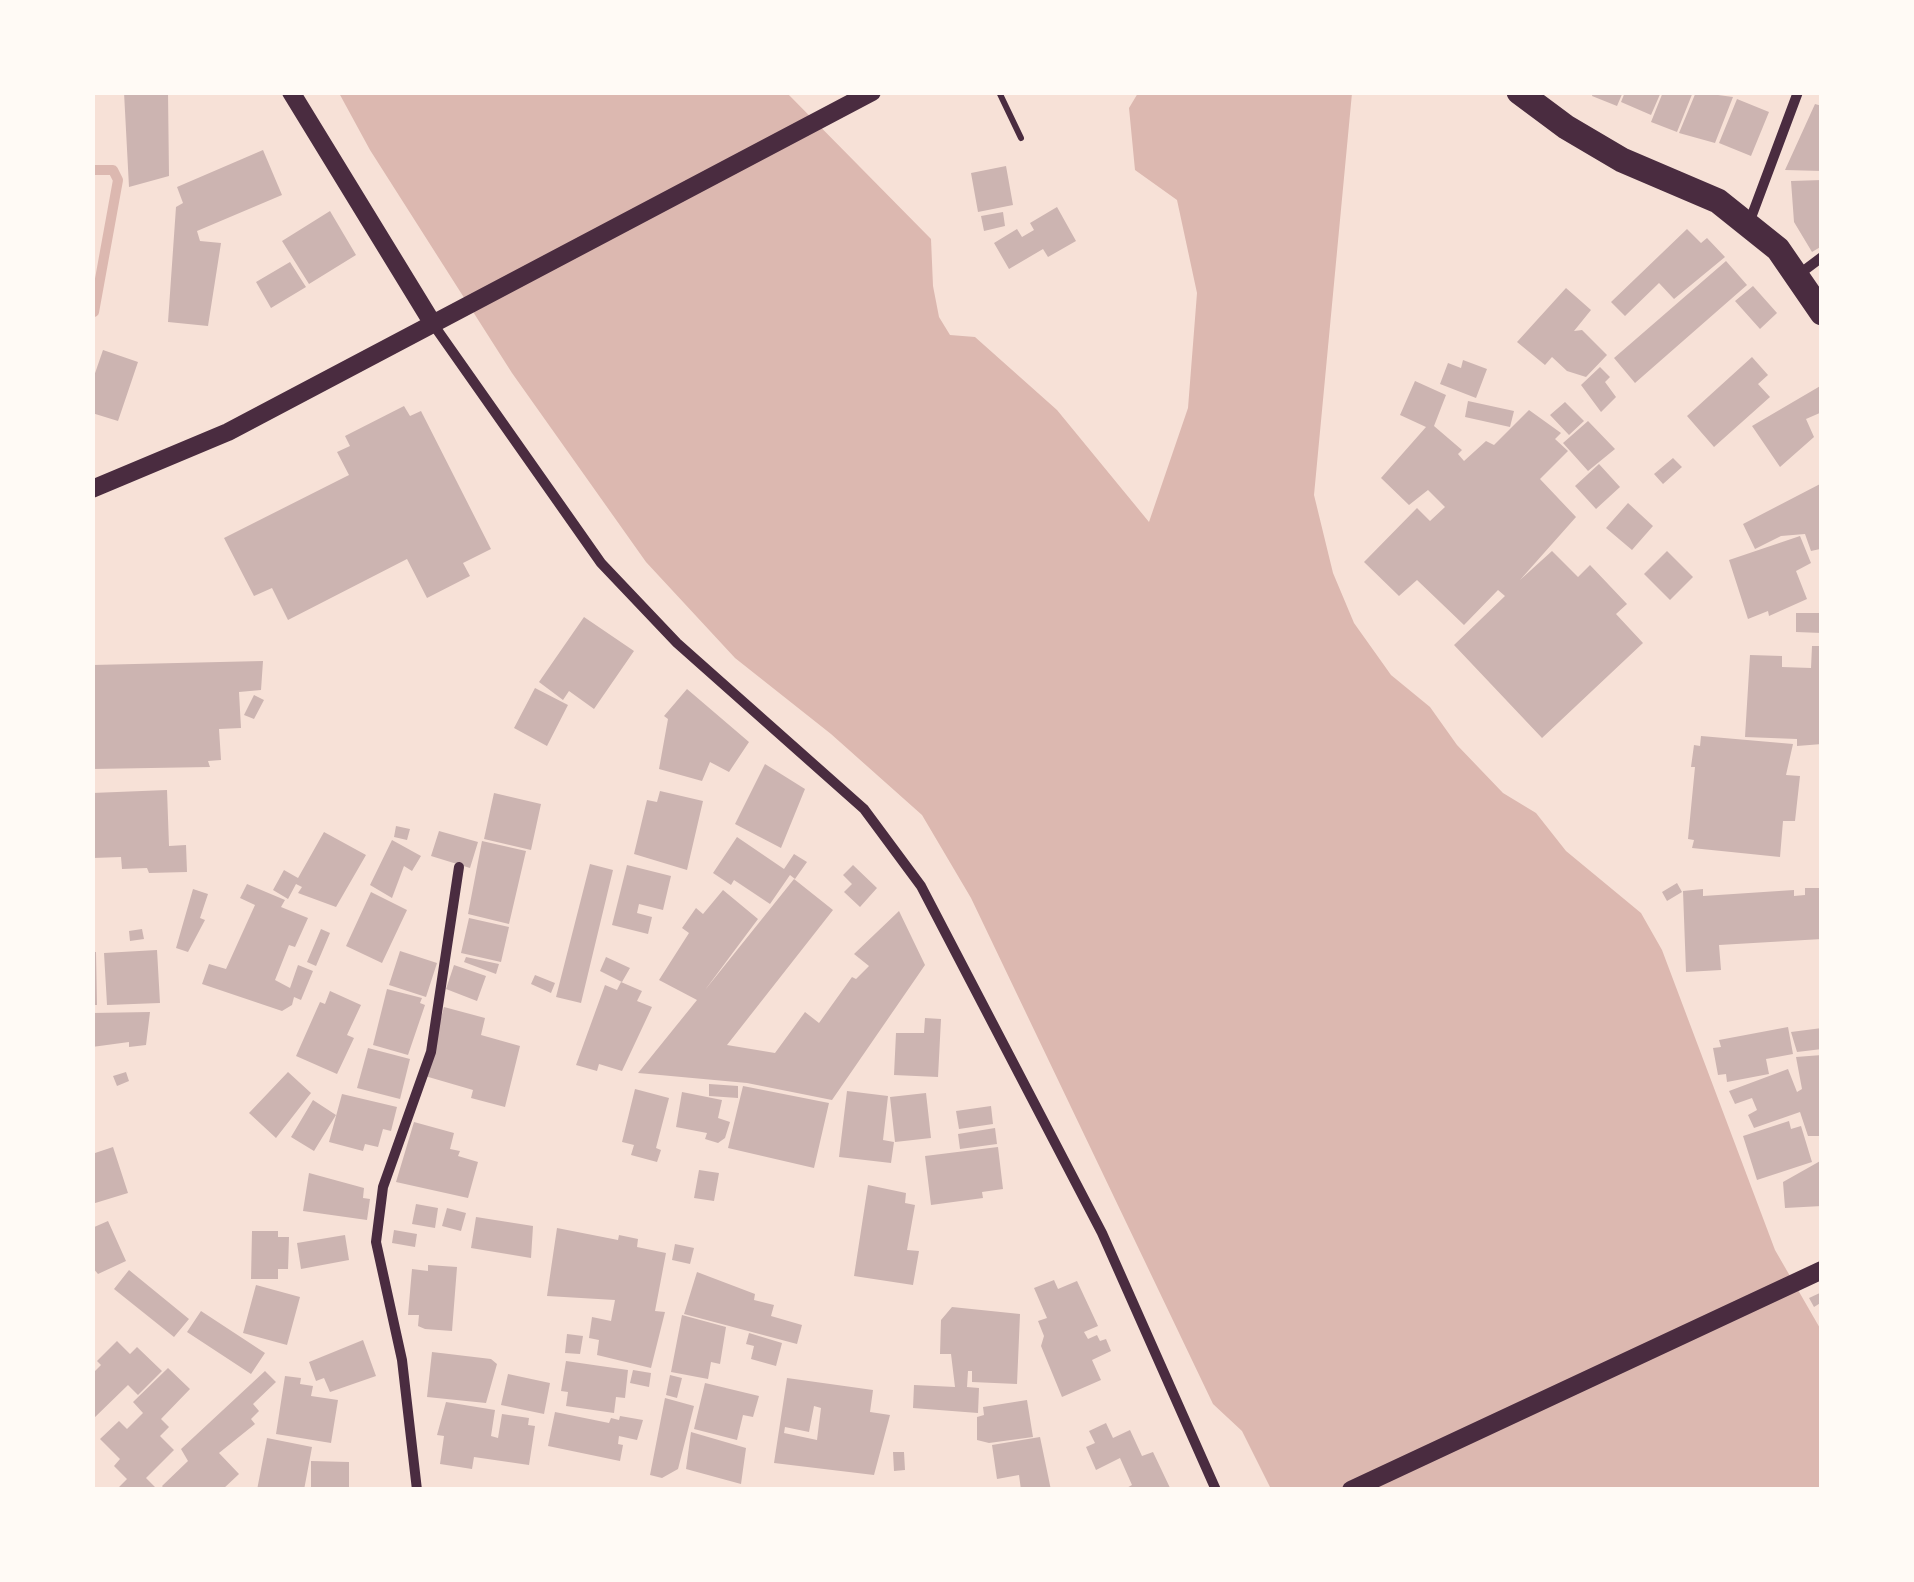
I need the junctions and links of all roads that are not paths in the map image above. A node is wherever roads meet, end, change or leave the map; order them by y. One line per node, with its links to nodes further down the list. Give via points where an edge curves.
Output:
1 (291, 92): 9 (street)
2 (872, 92): 9 (street)
3 (1520, 92): 5 (main road, via 1622,160 1718,201)
4 (1798, 92): 5 (street)
5 (1748, 225): 7 (main road, via 1778,248)
6 (1822, 257): 7 (street)
7 (1797, 276): 8 (main road)
8 (1822, 313)
9 (433, 324): 10 (street, via 228,432); 14 (street, via 600,563 677,643 864,809 921,886 1102,1233)
10 (92, 489)
11 (459, 867): 13 (street, via 432,1052 383,1188 376,1242 402,1360)
12 (1815, 1274): 15 (street)
13 (417, 1490)
14 (1216, 1490)
15 (1352, 1490)

